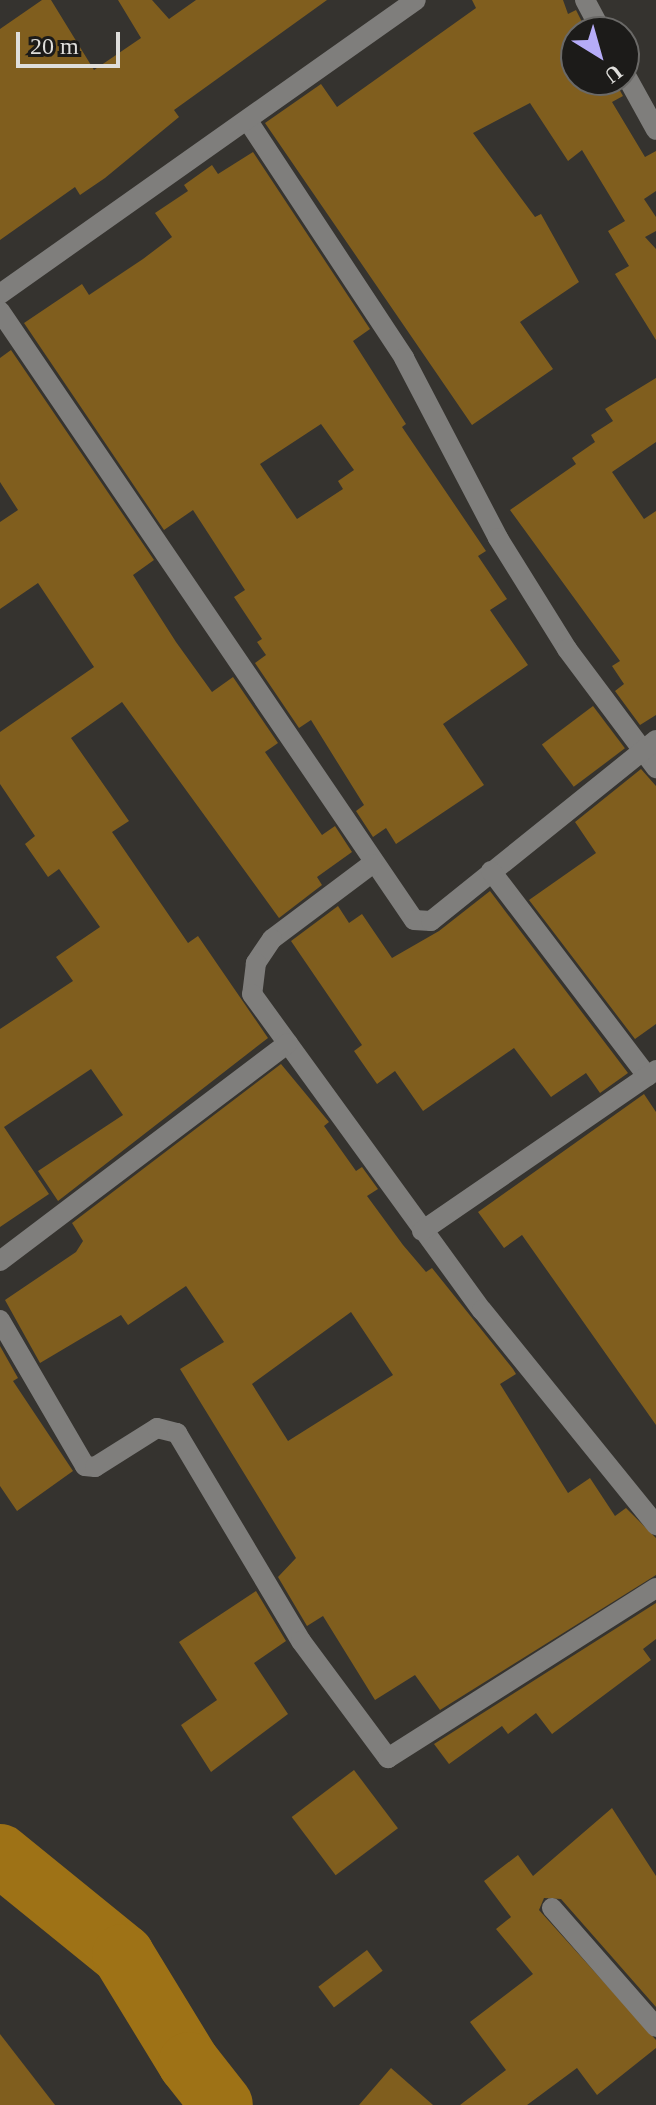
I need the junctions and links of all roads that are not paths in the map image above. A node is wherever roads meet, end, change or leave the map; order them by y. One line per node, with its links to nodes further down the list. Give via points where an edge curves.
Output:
1 (416, 0): 3 (street)
2 (637, 96): 4 (street)
3 (248, 121): 5 (street); 7 (street, via 404,358 498,538 559,637)
4 (656, 130)
5 (0, 294)
6 (0, 311): 9 (street)
7 (650, 745): 8 (street); 10 (street)
8 (656, 768)
9 (372, 864): 10 (street, via 423,924); 11 (street, via 272,939 256,963 252,994)
10 (491, 871): 12 (street)
11 (288, 1043): 13 (street); 14 (street)
12 (652, 1073): 13 (street)
13 (422, 1231): 16 (street)
14 (0, 1261)
15 (0, 1320): 17 (street, via 85,1466 95,1467 157,1428 177,1433 301,1641 388,1758)
16 (656, 1525)
17 (656, 1588)
18 (552, 1908): 19 (street)
19 (656, 2027)

